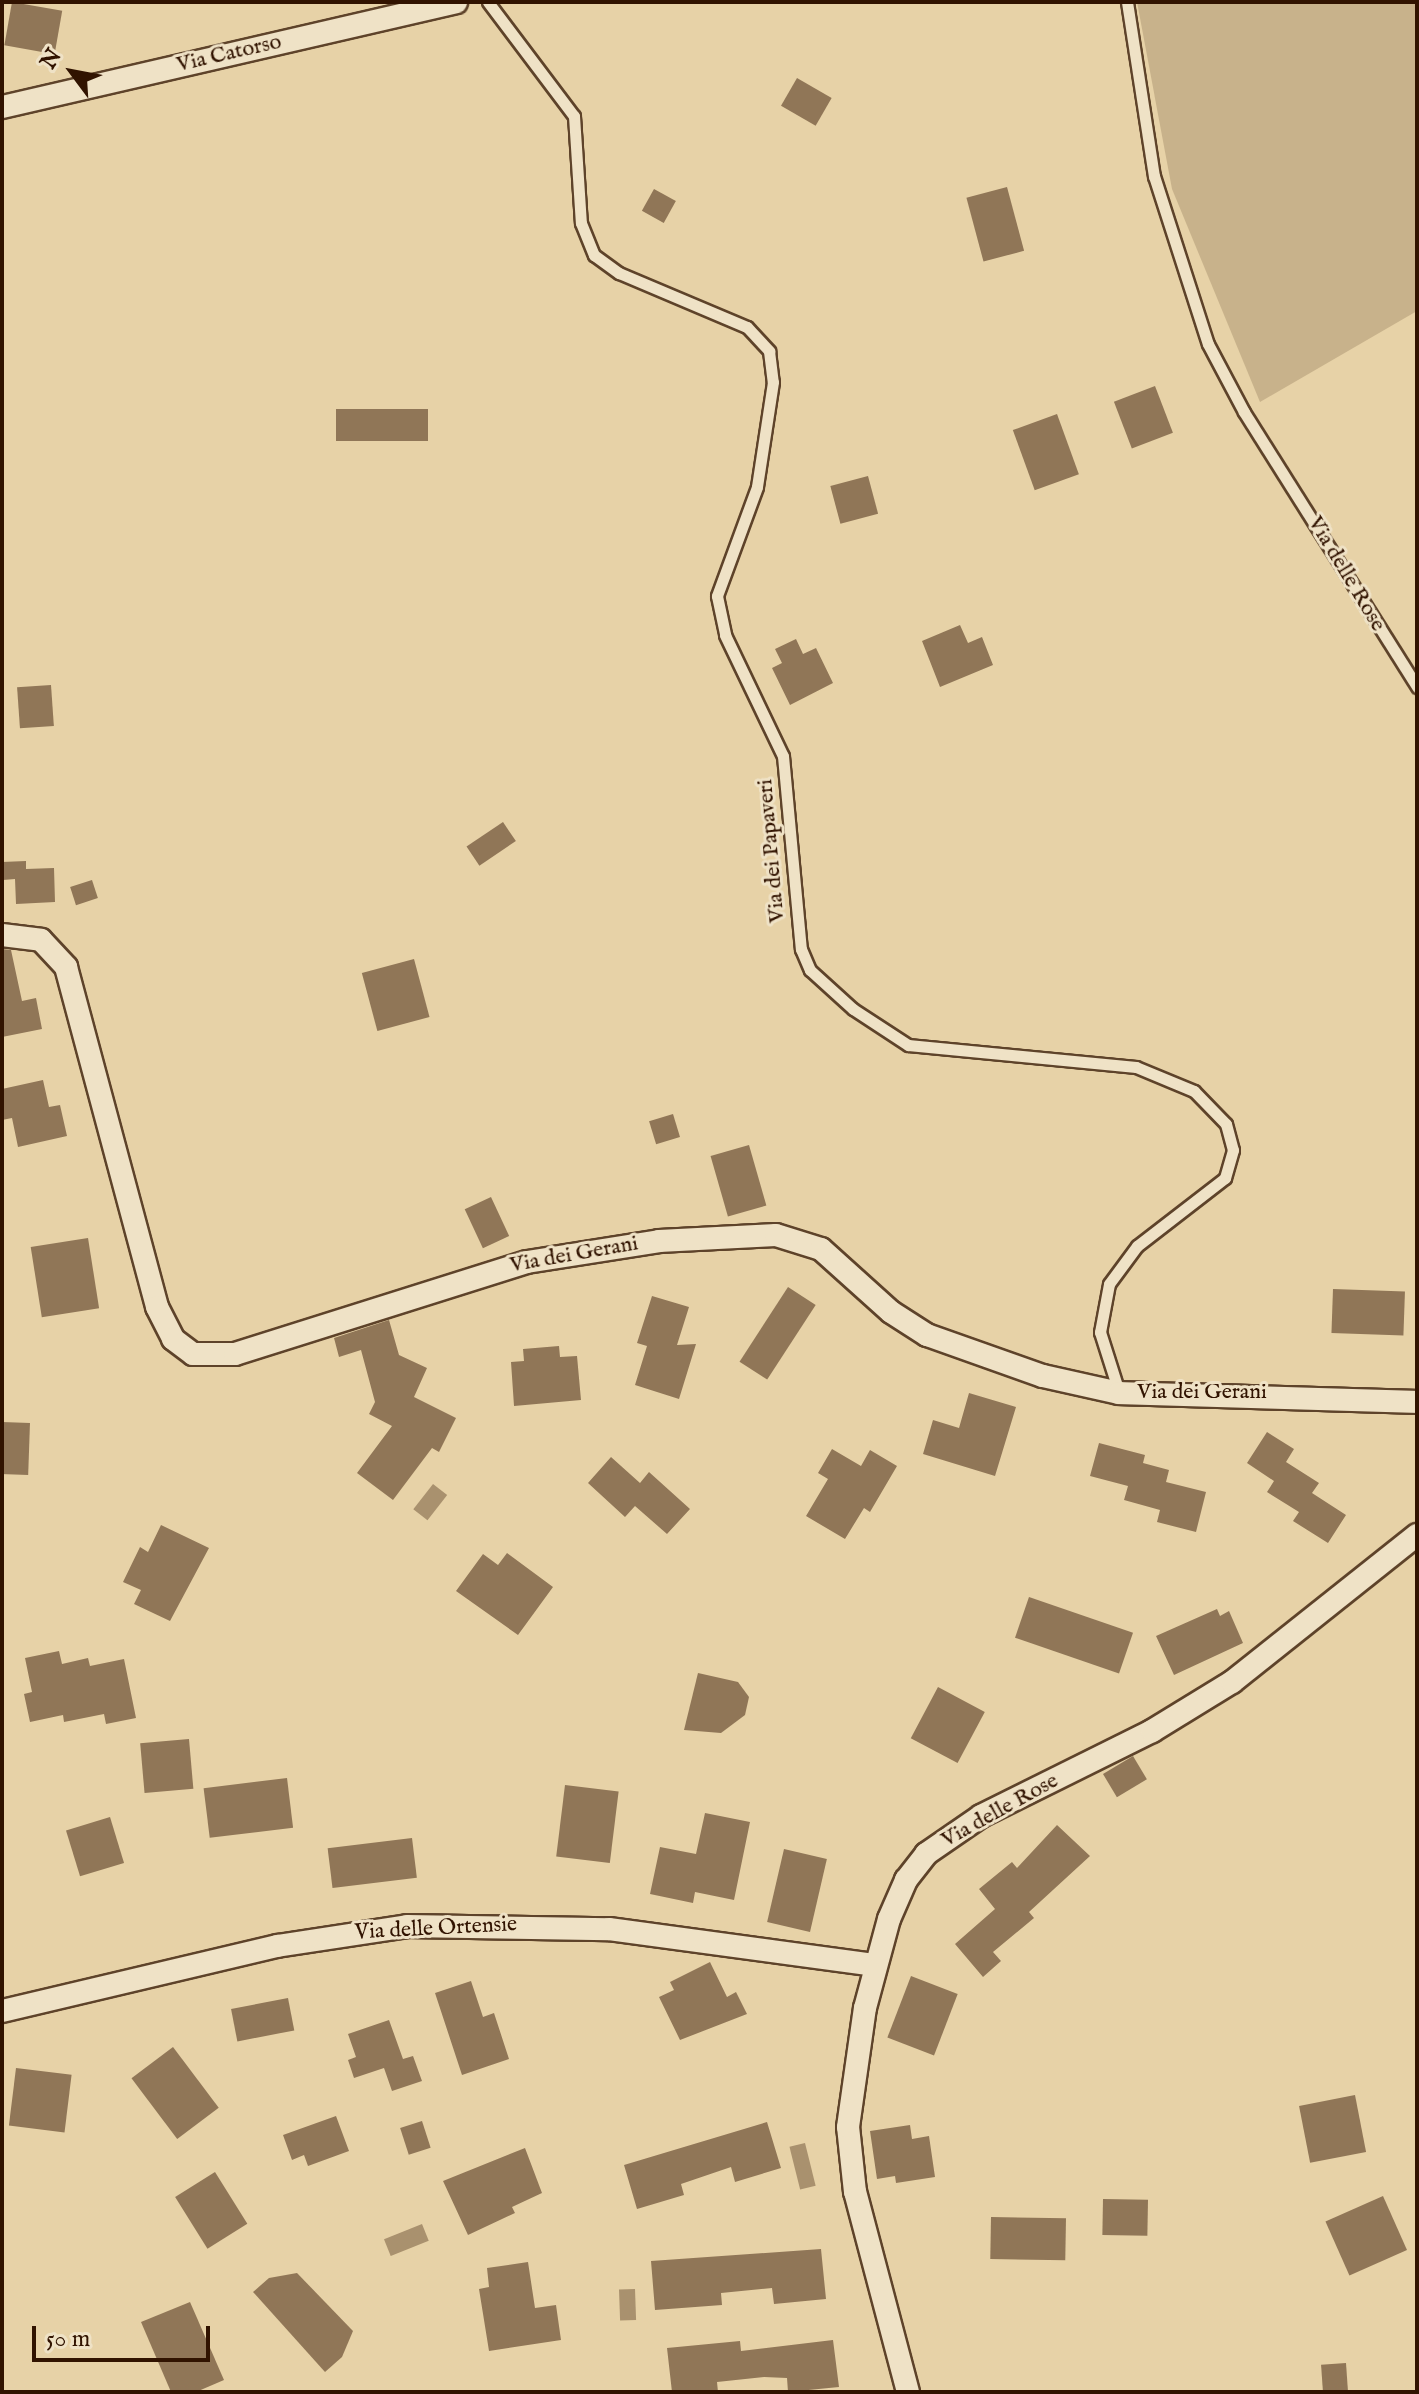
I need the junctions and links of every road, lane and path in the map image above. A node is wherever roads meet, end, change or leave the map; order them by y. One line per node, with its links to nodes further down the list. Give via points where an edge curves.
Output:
1 (456, 2): 4 (street, Via Catorso)
2 (488, 2): 7 (lane, Via dei Papaveri, via 574,116 581,223 594,255 619,273 735,321 757,335 769,351 773,382 757,487 720,579 719,615 783,756 801,949 810,970 853,1009 908,1045 1136,1067 1194,1091 1226,1124 1233,1150 1225,1178 1137,1246 1109,1284 1100,1332)
3 (1127, 2): 5 (lane, Via delle Rose, via 1145,131 1173,245 1217,363)
4 (2, 107)
5 (1417, 687)
6 (2, 935): 7 (street, Via dei Gerani, via 41,940 66,967 153,1297 168,1332 193,1354 235,1354 456,1281 538,1260 659,1241 776,1235 821,1249 891,1312 927,1335 1006,1366)
7 (1119, 1393): 8 (street, Via dei Gerani)
8 (1417, 1402)
9 (1417, 1535): 10 (street, Via delle Rose, via 1293,1638 1219,1691 1152,1731 992,1810 926,1854 895,1900)
10 (876, 1965): 11 (street, Via delle Ortensie, via 609,1929 407,1926 295,1942); 12 (street, Via delle Rose, via 849,2089 849,2147 861,2217)
11 (2, 2011)
12 (908, 2392)

